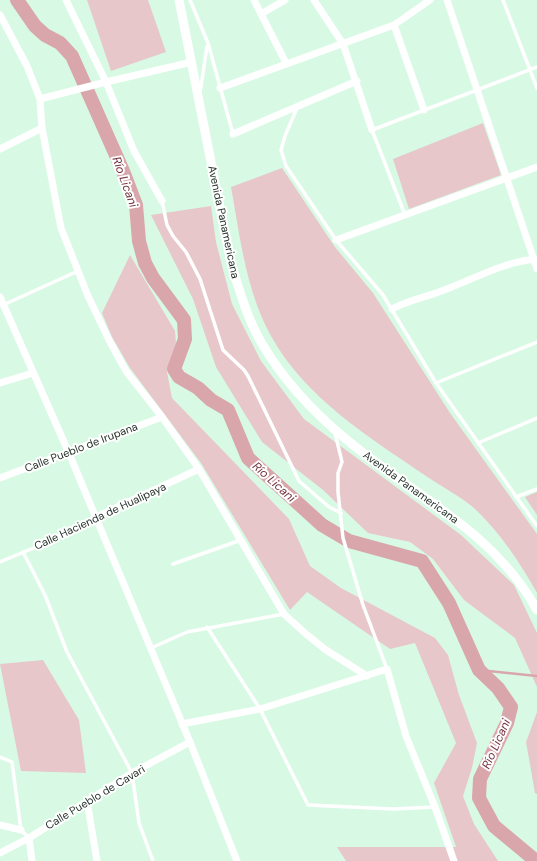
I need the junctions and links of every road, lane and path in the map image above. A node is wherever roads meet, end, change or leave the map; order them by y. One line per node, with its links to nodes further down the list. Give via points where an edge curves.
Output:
1 (66, 0): 20 (street)
2 (179, 0): 16 (main road, Avenida Panamericana)
3 (190, 0): 14 (lane)
4 (254, 0): 10 (street)
5 (286, 0): 10 (street)
6 (314, 0): 15 (street)
7 (430, 0): 12 (street)
8 (447, 0): 24 (street)
9 (503, 0): 19 (lane)
10 (261, 14): 17 (street)
11 (0, 15): 13 (street)
12 (394, 25): 15 (street); 28 (street)
13 (3, 27): 26 (street, via 27,66)
14 (208, 42): 22 (lane); 25 (lane)
15 (343, 44): 17 (street); 21 (street)
16 (192, 62): 20 (street); 25 (main road, Avenida Panamericana)
17 (286, 64): 22 (street)
18 (537, 67): 19 (lane)
19 (530, 70): 23 (lane); 24 (lane)
20 (106, 82): 26 (street); 35 (street, via 134,151)
21 (357, 82): 27 (street); 30 (street)
22 (220, 88): 31 (lane)
23 (537, 88)
24 (477, 90): 28 (lane); 34 (street)
25 (199, 96): 50 (main road, Avenida Panamericana, via 231,263 243,301 261,341 285,378)
26 (40, 99): 29 (street)
27 (297, 107): 31 (street); 37 (lane, via 281,150 286,166)
28 (424, 110): 30 (lane)
29 (42, 128): 32 (street); 40 (street, via 61,228)
30 (372, 130): 36 (lane)
31 (233, 134)
32 (0, 149)
33 (537, 167): 34 (street)
34 (508, 178): 36 (street); 38 (street)
35 (162, 201): 57 (lane, via 167,225 186,252 200,279 224,350 248,376 293,472 306,489)
36 (405, 216): 37 (street)
37 (336, 240): 43 (lane, via 371,279)
38 (535, 259): 39 (street); 43 (street, via 514,263)
39 (537, 269)
40 (78, 271): 42 (lane); 48 (street, via 106,334 126,371)
41 (0, 297): 42 (street)
42 (2, 305): 45 (street)
43 (392, 309): 47 (lane)
44 (537, 342): 47 (lane)
45 (33, 374): 46 (street); 52 (street)
46 (0, 383)
47 (436, 383): 51 (lane)
48 (162, 417): 52 (street, Calle Pueblo de Irupana); 53 (street)
49 (537, 418): 51 (lane)
50 (334, 428): 57 (lane, via 342,462 338,473); 64 (main road, Avenida Panamericana, via 459,522 500,558)
51 (478, 443): 56 (lane)
52 (68, 451): 54 (street, Calle Pueblo de Irupana); 58 (street)
53 (199, 469): 58 (street, Calle Hacienda de Hualipaya); 60 (street)
54 (0, 478)
55 (537, 488): 56 (lane)
56 (516, 497): 59 (lane)
57 (341, 513): 68 (lane, via 347,555)
58 (94, 518): 61 (lane, Calle Hacienda de Hualipaya); 67 (street)
59 (537, 526)
60 (241, 540): 63 (lane); 65 (street)
61 (23, 552): 62 (lane, Calle Hacienda de Hualipaya); 74 (lane, via 45,595 68,652)
62 (0, 562)
63 (173, 564)
64 (537, 610)
65 (284, 614): 66 (lane); 69 (street, via 326,650)
66 (207, 627): 67 (lane, via 187,632); 70 (lane)
67 (150, 648): 71 (street)
68 (387, 669): 69 (street); 76 (street, via 406,736)
69 (367, 676): 70 (street)
70 (260, 709): 71 (street); 76 (lane, via 308,805 393,809)
71 (182, 724): 72 (street)
72 (190, 742): 74 (street, Calle Pueblo de Cavari); 84 (street)
73 (0, 757): 78 (lane, via 12,762)
74 (132, 774): 75 (street, Calle Pueblo de Cavari); 83 (lane, via 139,823)
75 (87, 802): 79 (street, Calle Pueblo de Cavari); 82 (street)
76 (435, 807): 85 (street)
77 (0, 825): 78 (street)
78 (21, 830): 79 (lane)
79 (28, 838): 80 (street, Calle Pueblo de Cavari); 81 (street)
80 (0, 853)
81 (32, 861)
82 (97, 861)
83 (153, 861)
84 (237, 861)
85 (454, 861)

